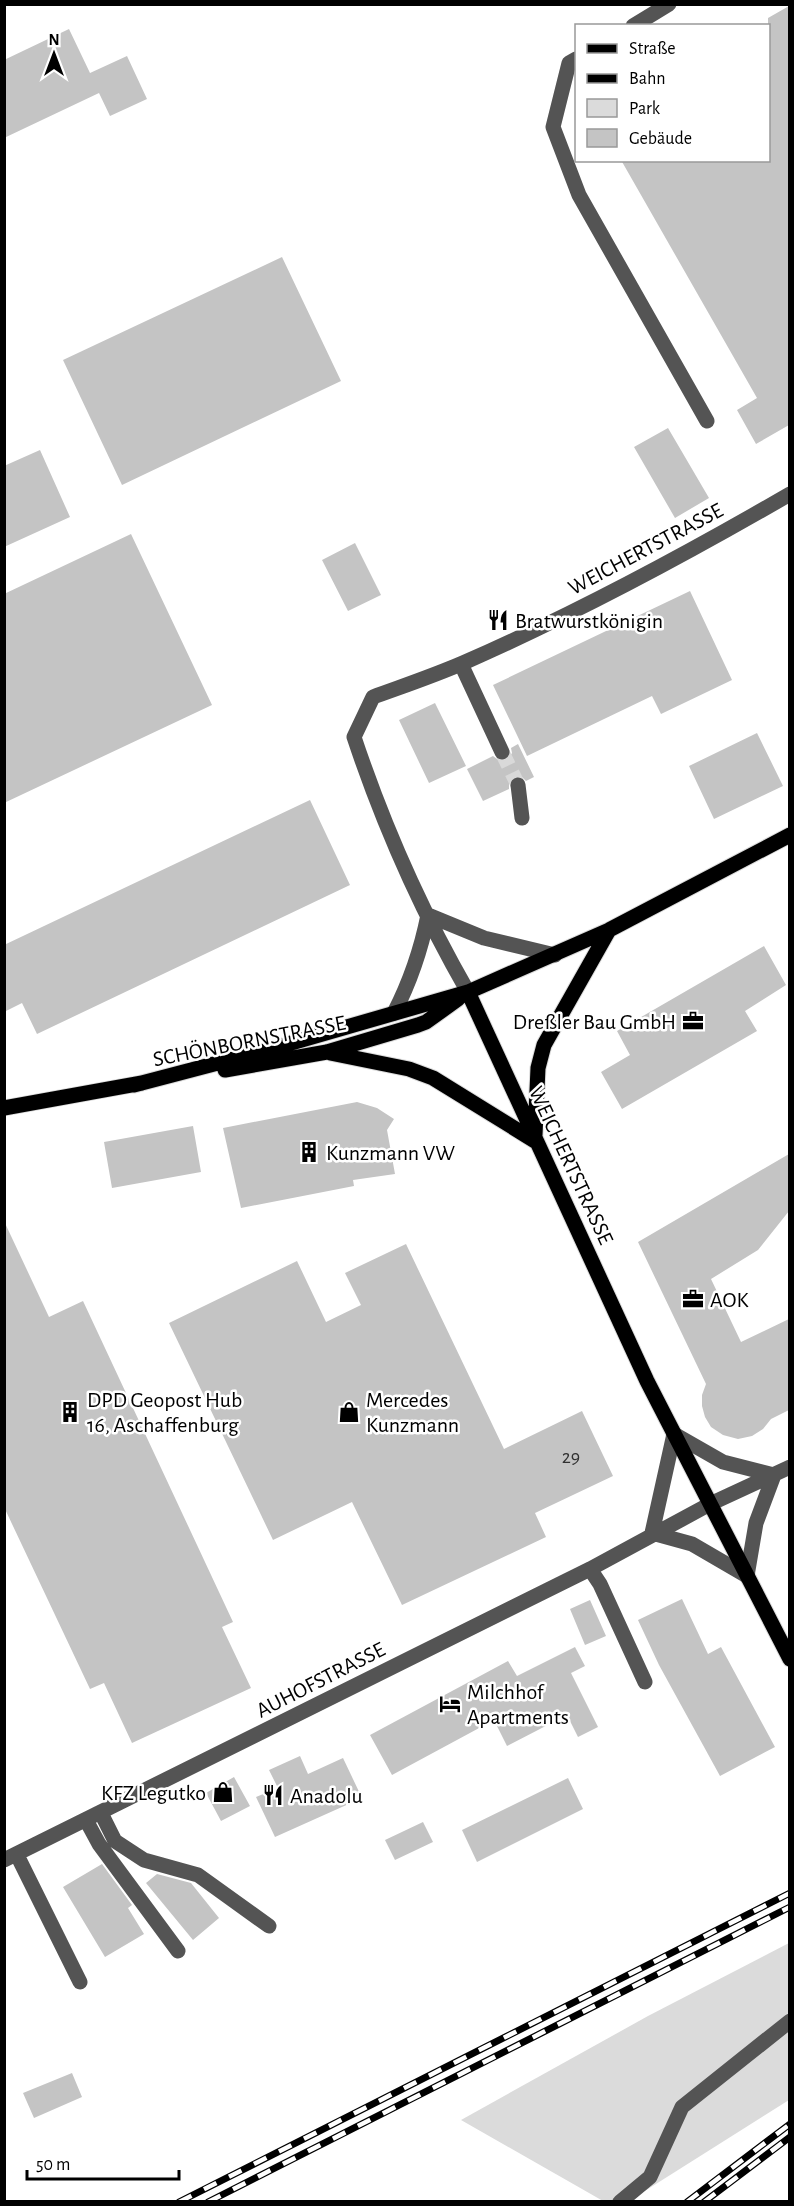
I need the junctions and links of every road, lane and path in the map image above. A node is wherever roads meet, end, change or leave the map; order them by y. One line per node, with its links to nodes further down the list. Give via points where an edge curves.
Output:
1 (669, 4): 2 (street)
2 (636, 24)
3 (575, 60): 4 (street, via 569,63 553,126 579,195)
4 (707, 421)
5 (789, 494): 6 (street, WEICHERTSTRASSE, via 681,557)
6 (461, 664): 7 (street); 11 (street, WEICHERTSTRASSE, via 373,697 354,736 370,784)
7 (502, 752)
8 (518, 785): 9 (street)
9 (522, 818)
10 (789, 835): 12 (main road, SCHÖNBORNSTRASSE)
11 (428, 915): 13 (street, via 484,938); 14 (street, WEICHERTSTRASSE); 15 (street, via 407,988)
12 (609, 930): 13 (main road, SCHÖNBORNSTRASSE); 19 (main road, via 544,1045 538,1068)
13 (555, 955): 14 (main road, SCHÖNBORNSTRASSE)
14 (468, 992): 15 (main road, SCHÖNBORNSTRASSE); 16 (main road, SCHÖNBORNSTRASSE, via 426,1022); 19 (main road, WEICHERTSTRASSE)
15 (394, 1013): 17 (main road, SCHÖNBORNSTRASSE)
16 (327, 1052): 17 (main road, SCHÖNBORNSTRASSE); 19 (main road, via 409,1069 433,1078)
17 (134, 1085): 18 (main road, SCHÖNBORNSTRASSE)
18 (4, 1108)
19 (535, 1141): 20 (main road, WEICHERTSTRASSE)
20 (674, 1434): 22 (street, via 723,1462); 23 (main road, WEICHERTSTRASSE); 24 (street)
21 (789, 1467): 22 (street, AUHOFSTRASSE)
22 (774, 1475): 23 (street, AUHOFSTRASSE); 26 (street, via 756,1523)
23 (710, 1504): 24 (street, AUHOFSTRASSE); 26 (main road, WEICHERTSTRASSE)
24 (652, 1533): 25 (street, AUHOFSTRASSE); 26 (street, via 692,1544)
25 (590, 1569): 28 (street); 29 (street, AUHOFSTRASSE)
26 (747, 1576): 27 (main road, WEICHERTSTRASSE)
27 (789, 1659)
28 (645, 1682)
29 (101, 1812): 30 (street, AUHOFSTRASSE); 32 (street, via 115,1841 144,1860 198,1875)
30 (86, 1820): 31 (street, AUHOFSTRASSE); 33 (street, via 99,1844)
31 (11, 1857): 34 (street)
32 (269, 1926)
33 (177, 1951)
34 (80, 1982)
35 (789, 2021): 36 (street, via 682,2107 650,2176)
36 (620, 2202)

